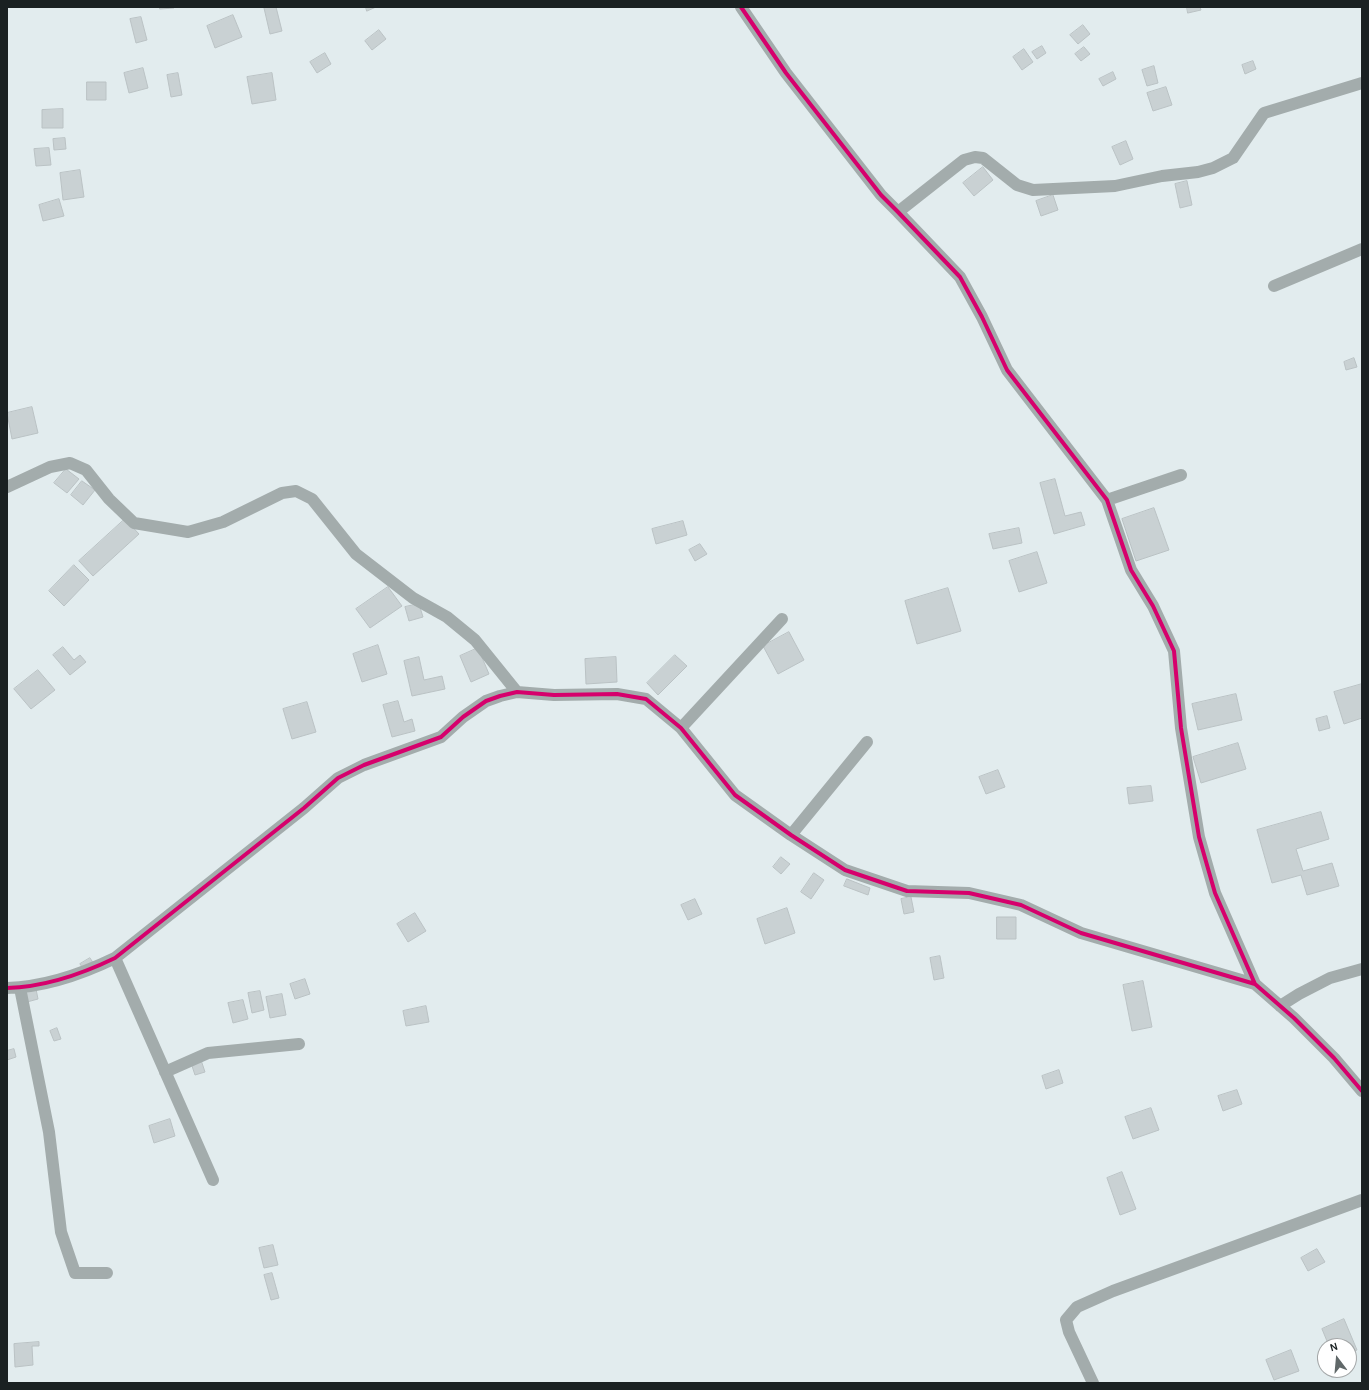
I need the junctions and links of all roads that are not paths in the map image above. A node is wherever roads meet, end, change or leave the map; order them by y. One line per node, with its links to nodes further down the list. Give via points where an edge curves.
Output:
1 (741, 7): 3 (street, via 786,73 881,195)
2 (1362, 83): 3 (street, via 1264,113 1233,158 1213,168 1116,186 1033,190 1017,185 983,158 975,157 964,160)
3 (898, 212): 8 (street, via 960,277 1007,370)
4 (1362, 250): 5 (street)
5 (1274, 286)
6 (1181, 475): 8 (street)
7 (7, 487): 10 (street, via 50,467 70,463 86,470 109,500 134,523 188,532 223,522 282,493 296,491 312,499 356,554 413,598 446,617 475,640)
8 (1107, 500): 16 (street, via 1131,570 1154,606 1174,651 1181,728 1199,837 1214,893)
9 (782, 620): 11 (street)
10 (517, 692): 11 (street, via 554,695 618,694 646,699); 14 (street, via 486,701 463,717 441,738 364,765 338,778)
11 (681, 728): 13 (street, via 735,794)
12 (868, 742): 13 (street)
13 (791, 835): 16 (street, via 845,870 907,891 969,893 1021,905 1081,933)
14 (115, 958): 18 (street, via 84,972 49,983); 21 (street)
15 (1362, 969): 19 (street, via 1330,978)
16 (1255, 984): 19 (street)
17 (7, 988): 18 (street)
18 (20, 988): 25 (street, via 49,1132 61,1232 75,1273)
19 (1280, 1006): 22 (street, via 1334,1058)
20 (299, 1044): 21 (street, via 208,1053)
21 (165, 1072): 23 (street)
22 (1362, 1091)
23 (213, 1180)
24 (1362, 1200): 26 (street, via 1113,1291 1077,1307 1066,1320)
25 (107, 1273)
26 (1093, 1383)

